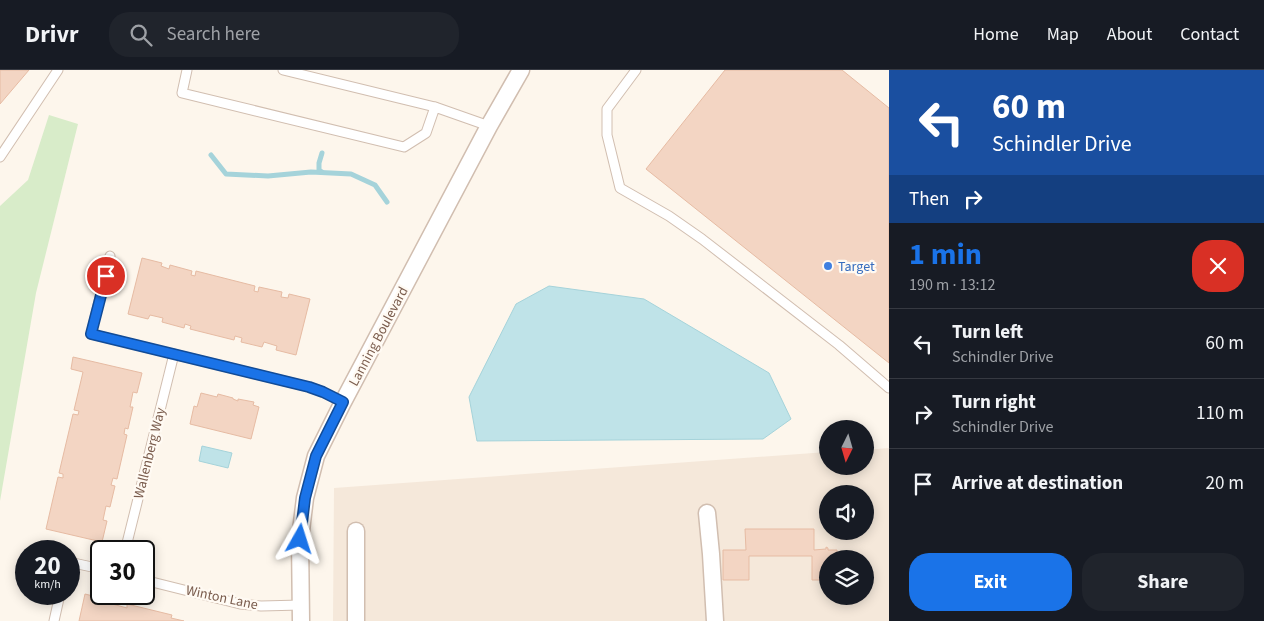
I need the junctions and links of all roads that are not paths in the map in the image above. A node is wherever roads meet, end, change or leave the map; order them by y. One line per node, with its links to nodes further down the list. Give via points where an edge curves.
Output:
1 (58, 70): 8 (lane)
2 (187, 70): 6 (lane, via 182,92 404,147 426,133)
3 (283, 70): 6 (lane)
4 (520, 70): 7 (street, Lanning Boulevard)
5 (636, 70): 11 (lane, via 607,109 607,135 620,188 702,238)
6 (435, 107): 7 (lane)
7 (489, 126): 12 (street, Lanning Boulevard)
8 (0, 157)
9 (110, 256): 10 (lane, via 91,334)
10 (174, 354): 12 (lane, via 309,387); 15 (lane, Wallenberg Way)
11 (889, 388)
12 (343, 402): 18 (street, Lanning Boulevard, via 316,456 305,498 300,539)
13 (707, 513): 21 (street)
14 (356, 531): 20 (street)
15 (128, 540)
16 (155, 583): 18 (lane, Winton Lane, via 240,604)
17 (58, 605): 19 (lane)
18 (301, 613)
19 (54, 621)
20 (356, 621)
21 (715, 621)

